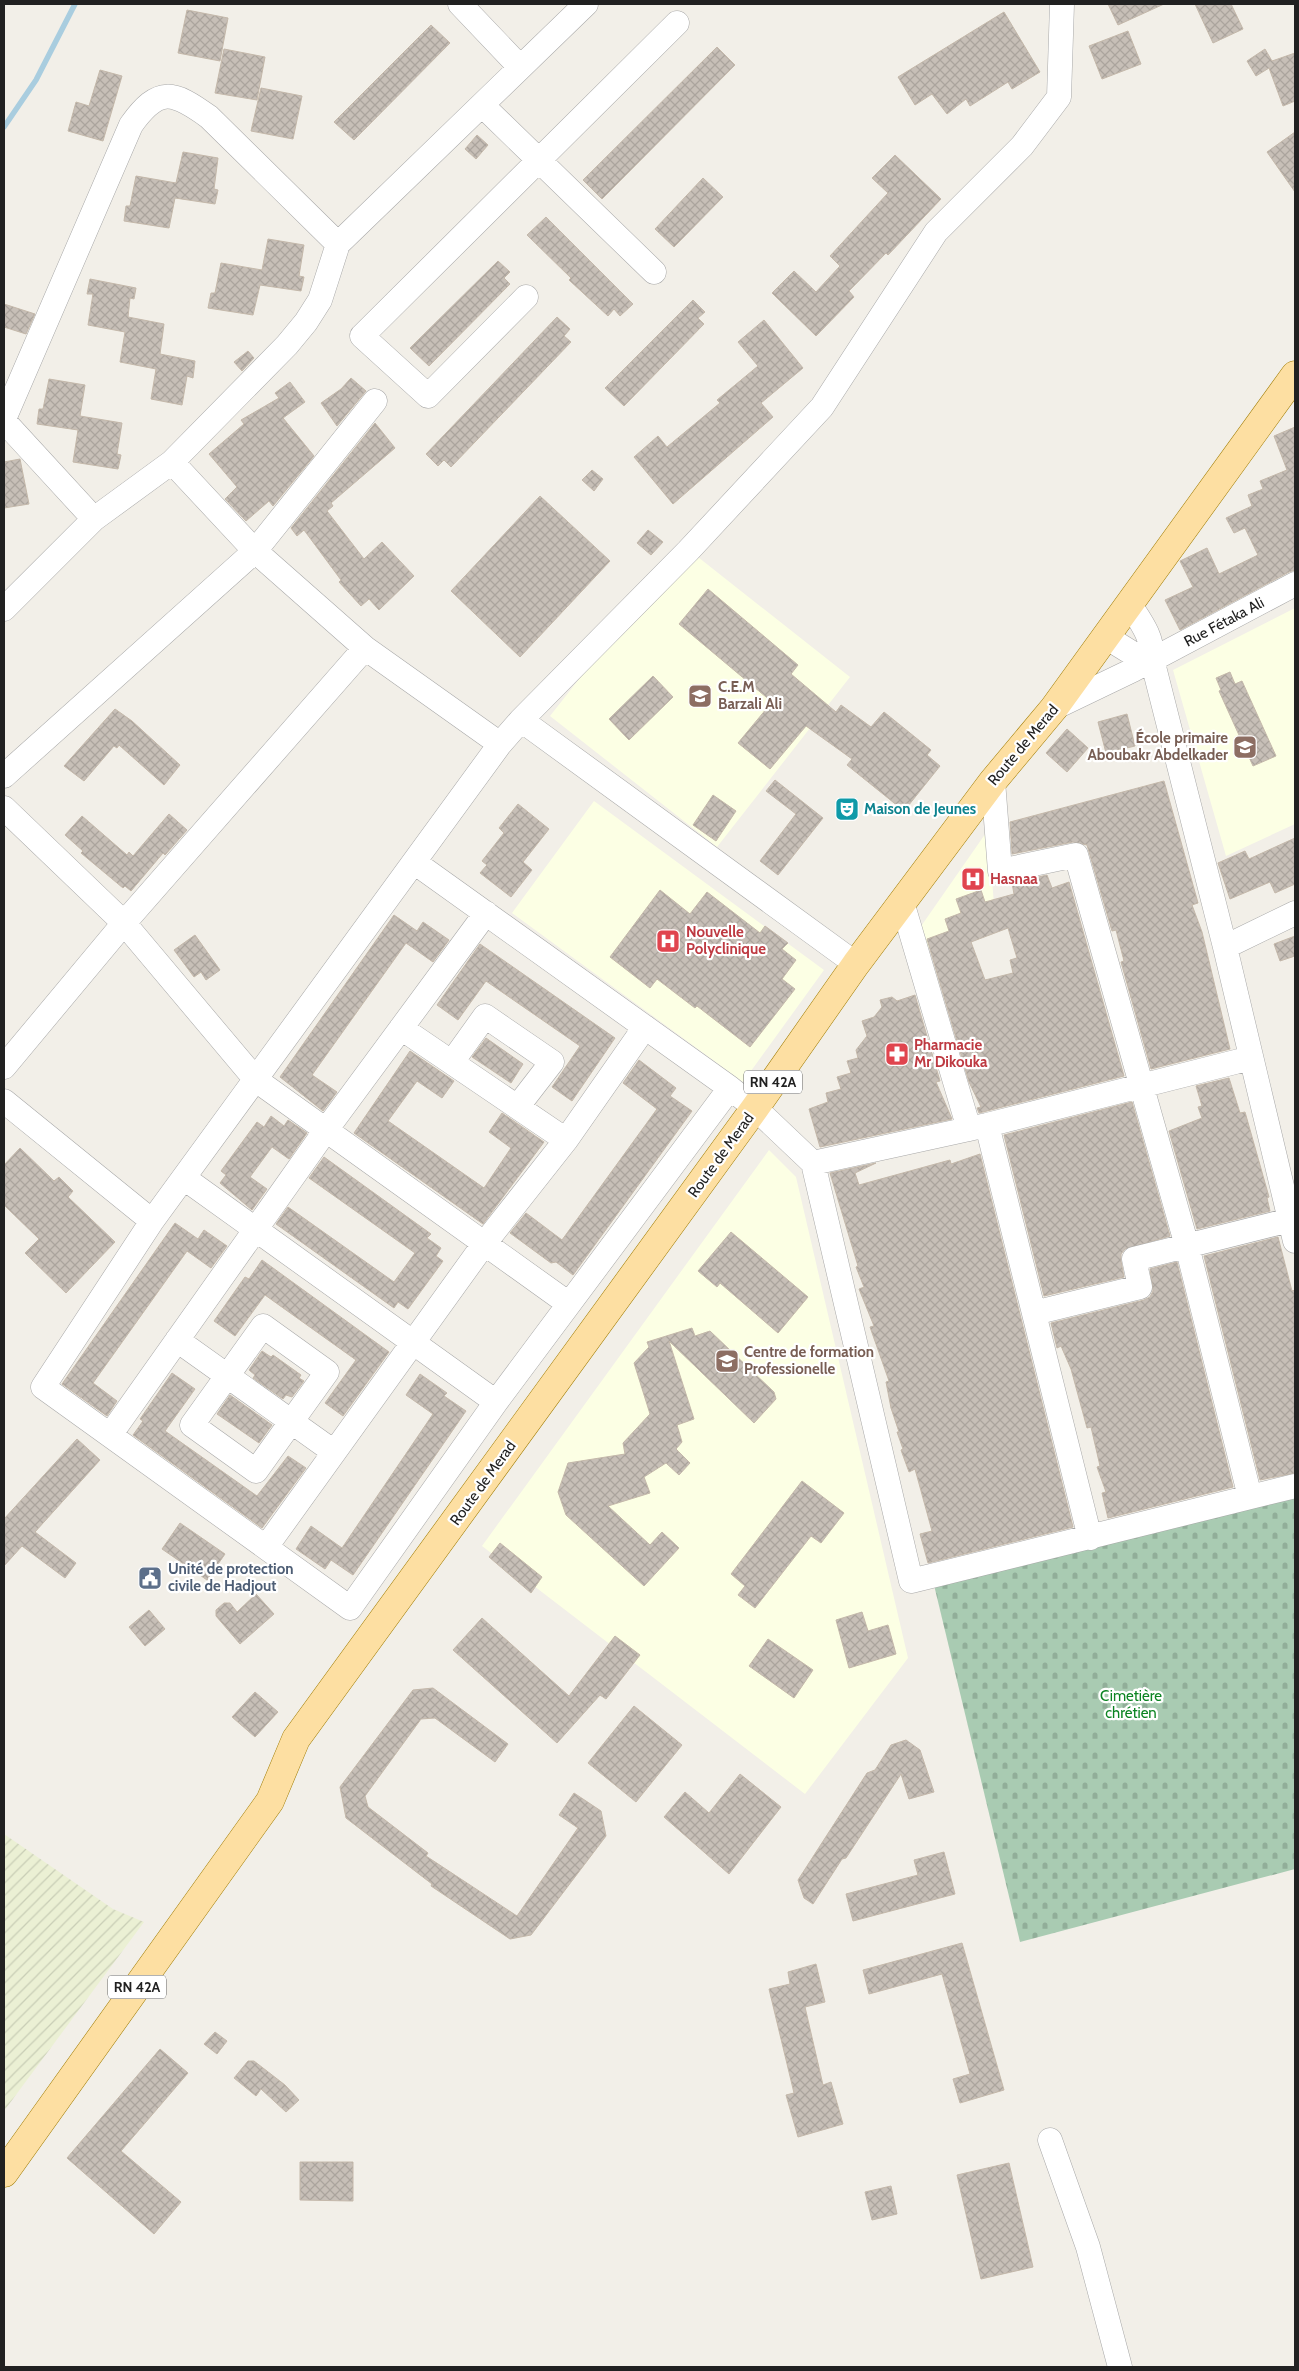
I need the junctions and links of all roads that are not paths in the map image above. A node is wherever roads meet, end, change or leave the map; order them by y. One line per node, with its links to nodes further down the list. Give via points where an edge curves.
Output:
1 (460, 4): 5 (street)
2 (586, 4): 5 (street)
3 (1062, 4): 24 (street, via 1059,97 1022,146 936,232 822,408 688,551)
4 (677, 22): 7 (street)
5 (520, 67): 6 (street)
6 (482, 105): 7 (street); 8 (street)
7 (539, 160): 9 (street); 10 (street, via 362,336 428,396)
8 (338, 244): 13 (street, via 209,117 185,100 155,98 130,125); 14 (street, via 320,300 306,322)
9 (654, 272)
10 (526, 297)
11 (1295, 375): 18 (main road, Route de Merad / RN 42A)
12 (375, 401): 16 (street)
13 (4, 420): 15 (street)
14 (172, 462): 15 (street); 16 (street)
15 (94, 518): 19 (street)
16 (255, 551): 21 (street); 26 (street)
17 (1295, 584): 22 (street, Rue Fétaka Ali)
18 (1130, 605): 20 (main road, Route de Merad / RN 42A); 22 (street, via 1147,631)
19 (4, 609)
20 (1106, 637): 22 (street, via 1140,658); 23 (main road, Route de Merad / RN 42A)
21 (365, 648): 25 (street); 33 (street)
22 (1152, 659): 23 (street, Rue Fétaka Ali); 34 (street)
23 (1054, 708): 27 (main road, Route de Merad / RN 42A)
24 (521, 720): 25 (street); 35 (street)
25 (500, 744): 29 (street)
26 (4, 776)
27 (993, 781): 30 (main road, Route de Merad / RN 42A); 42 (street, via 1000,871 1076,855)
28 (4, 808): 33 (street)
29 (414, 862): 31 (street); 41 (street)
30 (902, 902): 35 (main road, Route de Merad / RN 42A); 47 (street)
31 (486, 913): 36 (street); 37 (street)
32 (1295, 914): 34 (street)
33 (124, 924): 40 (street); 41 (street)
34 (1225, 947): 38 (street)
35 (856, 964): 46 (main road, Route de Merad / RN 42A)
36 (645, 1027): 43 (street); 49 (street)
37 (401, 1028): 39 (street); 48 (street)
38 (1252, 1058): 42 (street); 54 (street)
39 (452, 1062): 45 (street); 45 (street, via 485,1016 552,1062)
40 (4, 1067)
41 (256, 1080): 48 (street); 51 (street)
42 (1141, 1086): 47 (street); 56 (street)
43 (730, 1088): 46 (street); 57 (street)
44 (4, 1101): 52 (street)
45 (518, 1106): 49 (street)
46 (756, 1108): 50 (street); 71 (main road, Route de Merad / RN 42A, via 296,1738 270,1800)
47 (978, 1127): 50 (street); 58 (street)
48 (326, 1130): 53 (street); 55 (street)
49 (566, 1140): 55 (street)
50 (814, 1163): 68 (street, via 911,1581)
51 (184, 1178): 52 (street); 53 (street)
52 (152, 1221): 64 (street, via 43,1387)
53 (256, 1230): 59 (street); 60 (street)
54 (1293, 1230): 56 (street)
55 (484, 1244): 57 (street); 60 (street)
56 (1188, 1246): 58 (street, via 1134,1259 1140,1287); 67 (street)
57 (569, 1304): 62 (street)
58 (1034, 1313): 68 (street)
59 (177, 1340): 61 (street); 64 (street)
60 (413, 1343): 62 (street); 65 (street)
61 (228, 1376): 63 (street); 63 (street, via 263,1326 327,1372); 63 (street, via 192,1425 256,1471)
62 (496, 1402): 69 (street, via 350,1608)
63 (291, 1421): 65 (street)
64 (110, 1435): 69 (street)
65 (334, 1452): 69 (street)
66 (1295, 1486): 67 (street)
67 (1250, 1497): 68 (street)
68 (1090, 1538)
69 (266, 1547)
70 (1050, 2140): 72 (street, via 1088,2247)
71 (4, 2173)
72 (1120, 2367)

